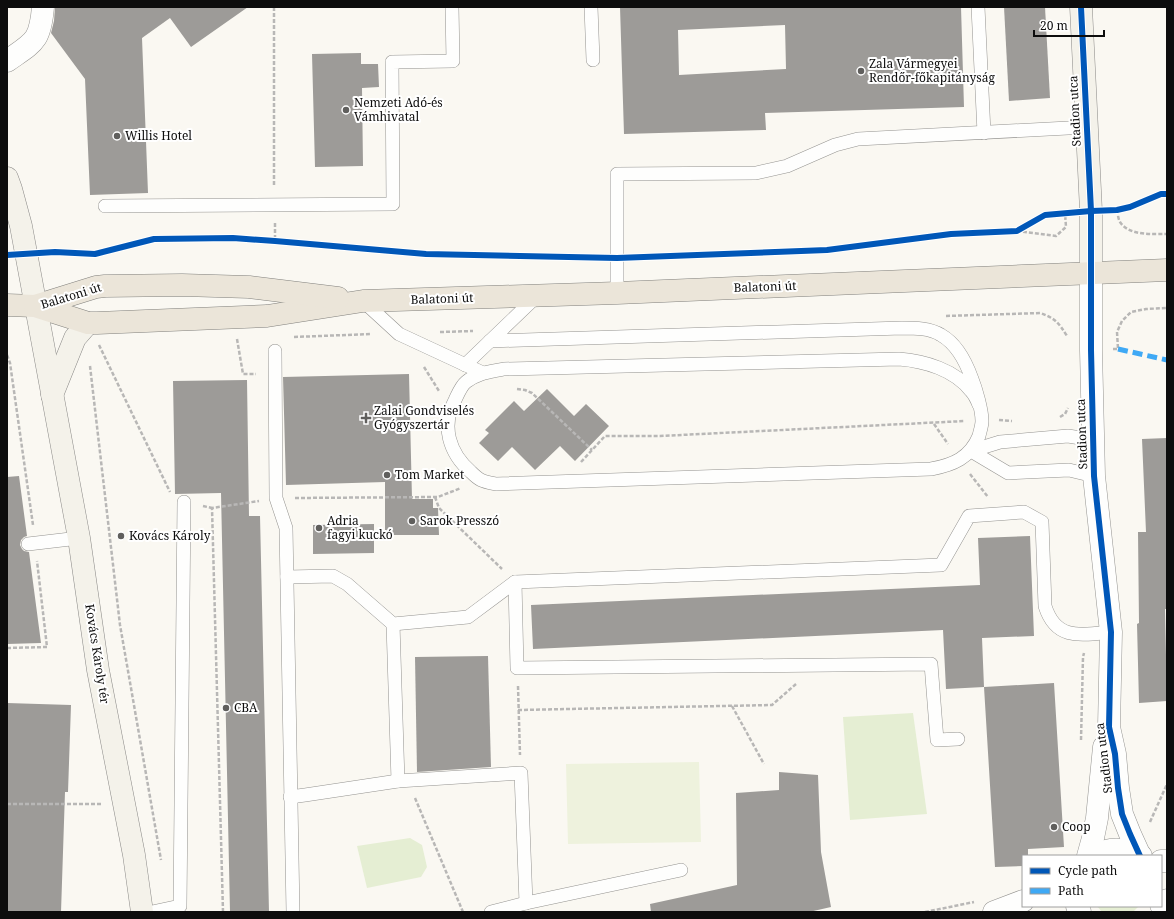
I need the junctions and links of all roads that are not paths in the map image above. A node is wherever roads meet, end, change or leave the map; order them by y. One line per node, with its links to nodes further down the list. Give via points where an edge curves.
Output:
1 (43, 7): 7 (street, via 42,24 35,40)
2 (452, 7): 11 (lane, via 453,61 392,62 393,204)
3 (592, 7): 6 (lane)
4 (978, 7): 9 (lane)
5 (1081, 7): 8 (main road, Stadion utca)
6 (593, 60)
7 (7, 61)
8 (1087, 127): 9 (lane); 13 (main road, Stadion utca)
9 (984, 133): 14 (lane, via 858,139 835,145 787,166 756,173 617,174)
10 (7, 178): 18 (main road, Kovács Károly tér, via 21,226)
11 (105, 206)
12 (1167, 270): 13 (main road, Balatoni út)
13 (1091, 272): 14 (main road, Balatoni út); 26 (street, Stadion utca)
14 (617, 293): 15 (main road, Balatoni út)
15 (537, 296): 16 (main road, Balatoni út); 20 (lane)
16 (364, 301): 18 (main road, Balatoni út, via 249,287 96,286); 19 (main road, Balatoni út, via 267,316); 22 (lane, via 399,334)
17 (7, 305): 18 (main road)
18 (35, 306): 19 (main road, Balatoni út); 24 (main road, Kovács Károly tér)
19 (88, 323): 24 (main road, via 75,338)
20 (490, 341): 22 (lane); 25 (lane, via 922,329 940,334 951,342 968,367)
21 (275, 351): 32 (lane, via 276,498 286,528)
22 (465, 365): 23 (lane)
23 (483, 373): 25 (lane, via 504,369 916,360 963,382); 27 (lane, via 464,383 450,409 448,436 452,448 465,467 480,480 496,484 931,469 949,465)
24 (52, 395): 30 (main road, Kovács Károly tér)
25 (979, 405): 27 (lane, via 981,430)
26 (1093, 440): 27 (lane, via 1068,436 1000,442); 28 (street, Stadion utca)
27 (971, 451): 28 (lane, via 1008,473 1069,470)
28 (1094, 476): 35 (street, Stadion utca)
29 (184, 502): 48 (lane, via 180,906)
30 (79, 538): 31 (lane); 47 (main road, Kovács Károly tér, via 98,670 134,855)
31 (32, 544)
32 (287, 576): 34 (lane, via 332,576 347,584); 39 (lane)
33 (515, 582): 34 (lane, via 468,617); 35 (lane, via 941,565 969,516 1024,512 1042,522 1045,606 1052,622 1069,633); 37 (lane, via 517,668 931,664 937,740)
34 (393, 624): 38 (lane)
35 (1111, 632): 36 (street, Stadion utca)
36 (1109, 727): 40 (street, Stadion utca); 43 (street, Stadion utca, via 1122,814)
37 (958, 739)
38 (403, 781): 39 (lane); 46 (lane, via 521,773)
39 (290, 797): 49 (lane)
40 (1088, 855)
41 (1097, 855): 42 (street, via 1115,850)
42 (1138, 855)
43 (1140, 855)
44 (682, 870): 46 (lane)
45 (1022, 901): 51 (street)
46 (526, 903): 50 (lane)
47 (142, 912)
48 (152, 912)
49 (293, 912)
50 (491, 912)
51 (994, 912)

